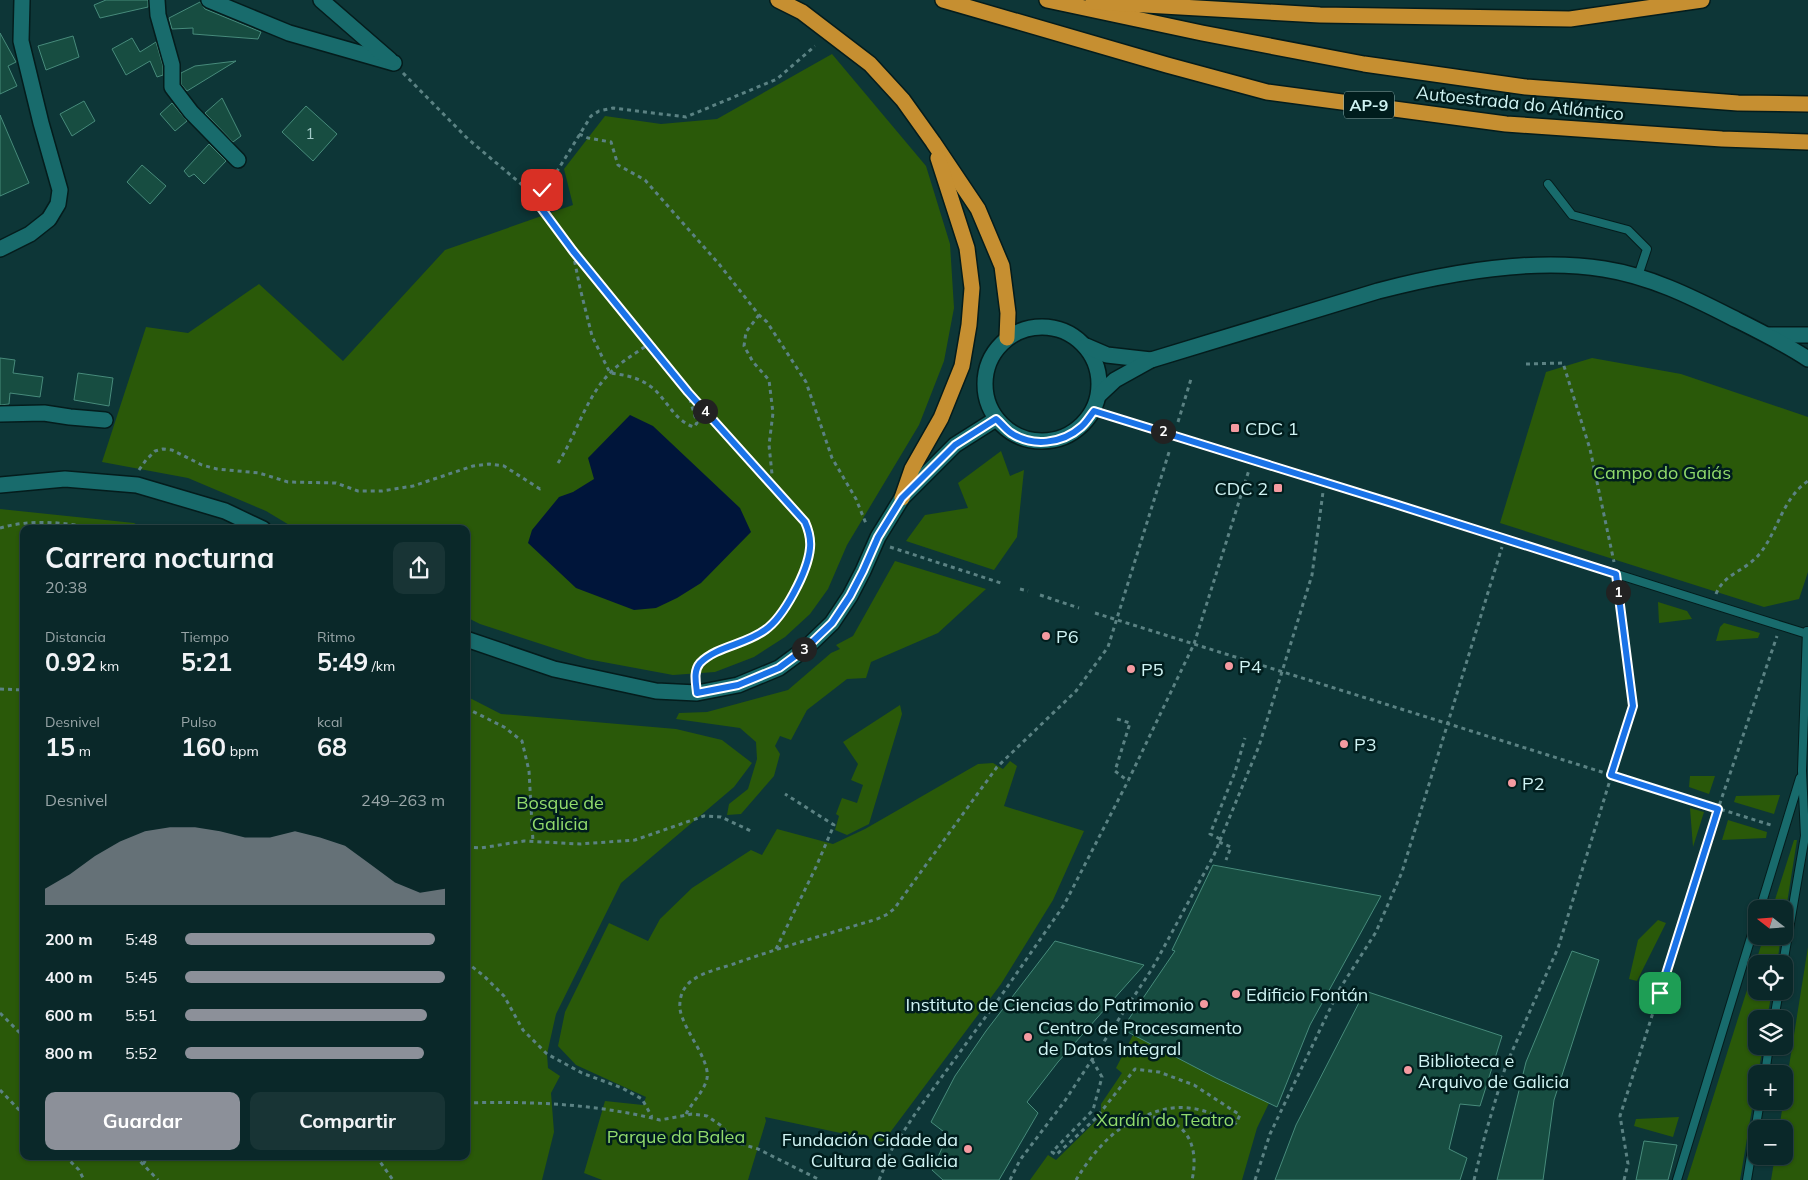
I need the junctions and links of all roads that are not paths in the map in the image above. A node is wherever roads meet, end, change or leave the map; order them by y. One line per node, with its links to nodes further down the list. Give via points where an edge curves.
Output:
1 (22, 0): 15 (street, via 21,41 60,190 58,204 49,219 30,234)
2 (157, 0): 13 (street, via 172,65 172,87 191,112)
3 (209, 0): 4 (street, via 289,33 394,63)
4 (321, 0)
5 (778, 0): 11 (highway, via 802,12 870,64 903,100)
6 (942, 0): 12 (highway, Autoestrada do Atlántico / AP-9, via 1267,92 1506,124)
7 (1047, 0): 10 (highway, Autoestrada do Atlántico / AP-9, via 1364,64 1517,86 1738,103)
8 (1060, 0): 9 (highway, via 1320,16 1570,19)
9 (1702, 0)
10 (1808, 104)
11 (933, 142): 19 (highway, via 978,210 1002,266 1008,314); 29 (highway, via 966,248 972,288 969,325 962,366 942,418 912,469)
12 (1808, 142)
13 (238, 160)
14 (1548, 184): 16 (lane, via 1572,214 1628,230 1648,249)
15 (0, 249)
16 (1638, 276): 17 (street, via 1692,297); 22 (street, via 1603,268 1524,266 1413,282)
17 (1768, 335): 18 (street); 21 (street)
18 (1808, 335)
19 (1007, 338): 20 (street, via 1039,326 1057,328); 26 (street, via 987,367 984,386 987,403)
20 (1086, 346): 22 (street, via 1107,354); 23 (street, via 1100,378)
21 (1808, 358)
22 (1151, 360): 23 (street, via 1115,380)
23 (1099, 395): 24 (street)
24 (1094, 411): 26 (street, via 1082,426 1066,437 1048,442 1028,440 1010,433); 31 (lane)
25 (0, 414): 27 (street, via 44,413)
26 (996, 419): 29 (street, via 955,445)
27 (105, 420)
28 (0, 485): 30 (street, via 65,478 137,485 225,510)
29 (902, 498): 32 (street, via 878,537 850,596 832,623 779,668 738,685 697,693 656,691 554,669)
30 (255, 525)
31 (1807, 632): 33 (lane)
32 (470, 640)
33 (1802, 771): 34 (lane); 36 (lane, via 1805,836)
34 (1763, 900)
35 (1749, 945): 38 (lane)
36 (1785, 955)
37 (1758, 1110): 39 (lane)
38 (1677, 1180)
39 (1746, 1180)

